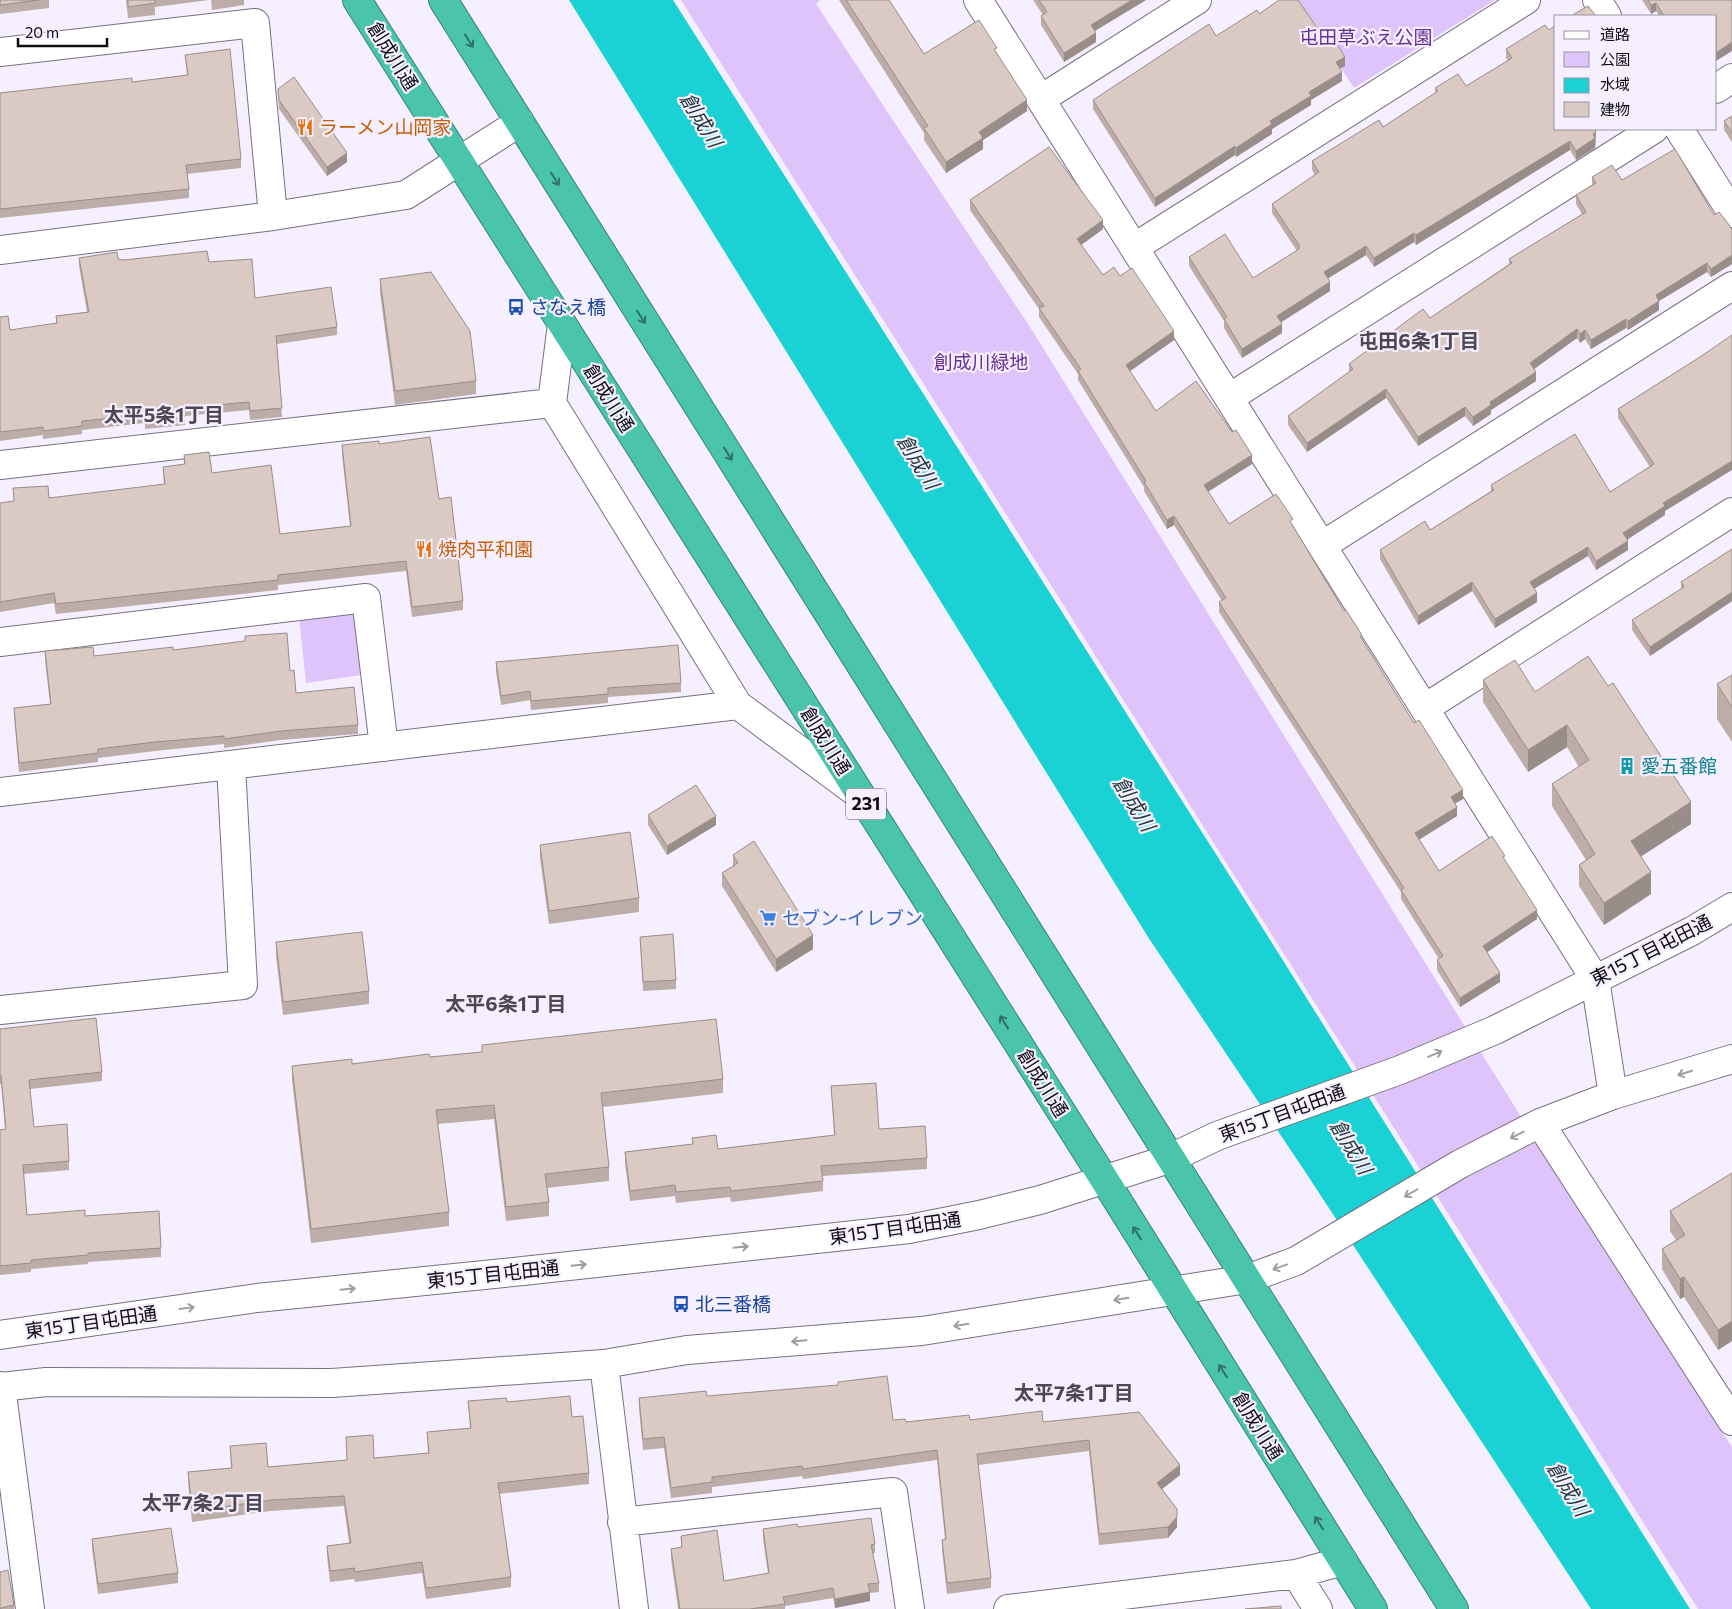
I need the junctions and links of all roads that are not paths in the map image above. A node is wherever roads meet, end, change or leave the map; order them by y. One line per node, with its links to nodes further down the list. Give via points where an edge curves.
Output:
1 (357, 0): 15 (highway, 創成川通 / 231)
2 (443, 0): 12 (highway, one-way to 12)
3 (978, 0): 11 (street)
4 (1198, 0): 11 (street)
5 (1526, 0): 18 (street)
6 (1597, 0): 7 (street)
7 (1606, 15)
8 (0, 52): 17 (street, via 256,23)
9 (1732, 78): 10 (street)
10 (1717, 88)
11 (1041, 99): 18 (street)
12 (520, 122): 15 (street); 40 (highway, one-way to 40)
13 (1652, 130): 22 (street)
14 (1680, 130): 16 (street)
15 (460, 162): 17 (street, via 406,194); 21 (highway, 創成川通 / 231)
16 (1732, 213)
17 (273, 216): 19 (street)
18 (1135, 247): 22 (street)
19 (0, 250)
20 (1732, 286): 26 (street)
21 (562, 324): 23 (street); 33 (highway, 創成川通 / 231)
22 (1229, 398): 26 (street)
23 (552, 403): 24 (street); 28 (street)
24 (0, 465)
25 (1732, 512): 29 (street)
26 (1323, 545): 29 (street)
27 (0, 642): 30 (street, via 366,598)
28 (738, 706): 30 (street); 33 (street)
29 (1425, 708): 35 (street)
30 (384, 747): 31 (street)
31 (231, 766): 32 (street); 36 (street, via 243,985)
32 (0, 792)
33 (861, 796): 41 (highway, 創成川通 / 231, one-way to 33)
34 (1732, 906): 35 (street, 東15丁目屯田通, via 1692,931)
35 (1596, 979): 38 (street); 40 (street, 東15丁目屯田通, one-way to 35, via 1495,1030)
36 (0, 1010)
37 (1732, 1059): 38 (street, one-way to 38)
38 (1612, 1095): 39 (street)
39 (1540, 1123): 42 (street, one-way to 42, via 1453,1169 1296,1261); 47 (street)
40 (1169, 1158): 41 (street, 東15丁目屯田通); 42 (highway)
41 (1104, 1179): 43 (highway, 創成川通 / 231, one-way to 41); 44 (street, 東15丁目屯田通, one-way to 41, via 257,1298 908,1229 1031,1202)
42 (1247, 1279): 43 (street); 58 (highway)
43 (1173, 1291): 45 (street, one-way to 45, via 922,1331 687,1350); 49 (highway, 創成川通 / 231, one-way to 43)
44 (0, 1335)
45 (604, 1364): 46 (street, via 332,1383 46,1382); 48 (street)
46 (1, 1387): 52 (street)
47 (1732, 1421)
48 (622, 1522): 53 (street); 54 (street, via 893,1492)
49 (1343, 1561): 50 (street); 57 (highway, 創成川通 / 231)
50 (1296, 1574): 51 (street); 56 (street)
51 (1080, 1605): 55 (street)
52 (30, 1609)
53 (634, 1609)
54 (910, 1609)
55 (1008, 1609)
56 (1318, 1609)
57 (1374, 1609)
58 (1454, 1609)

